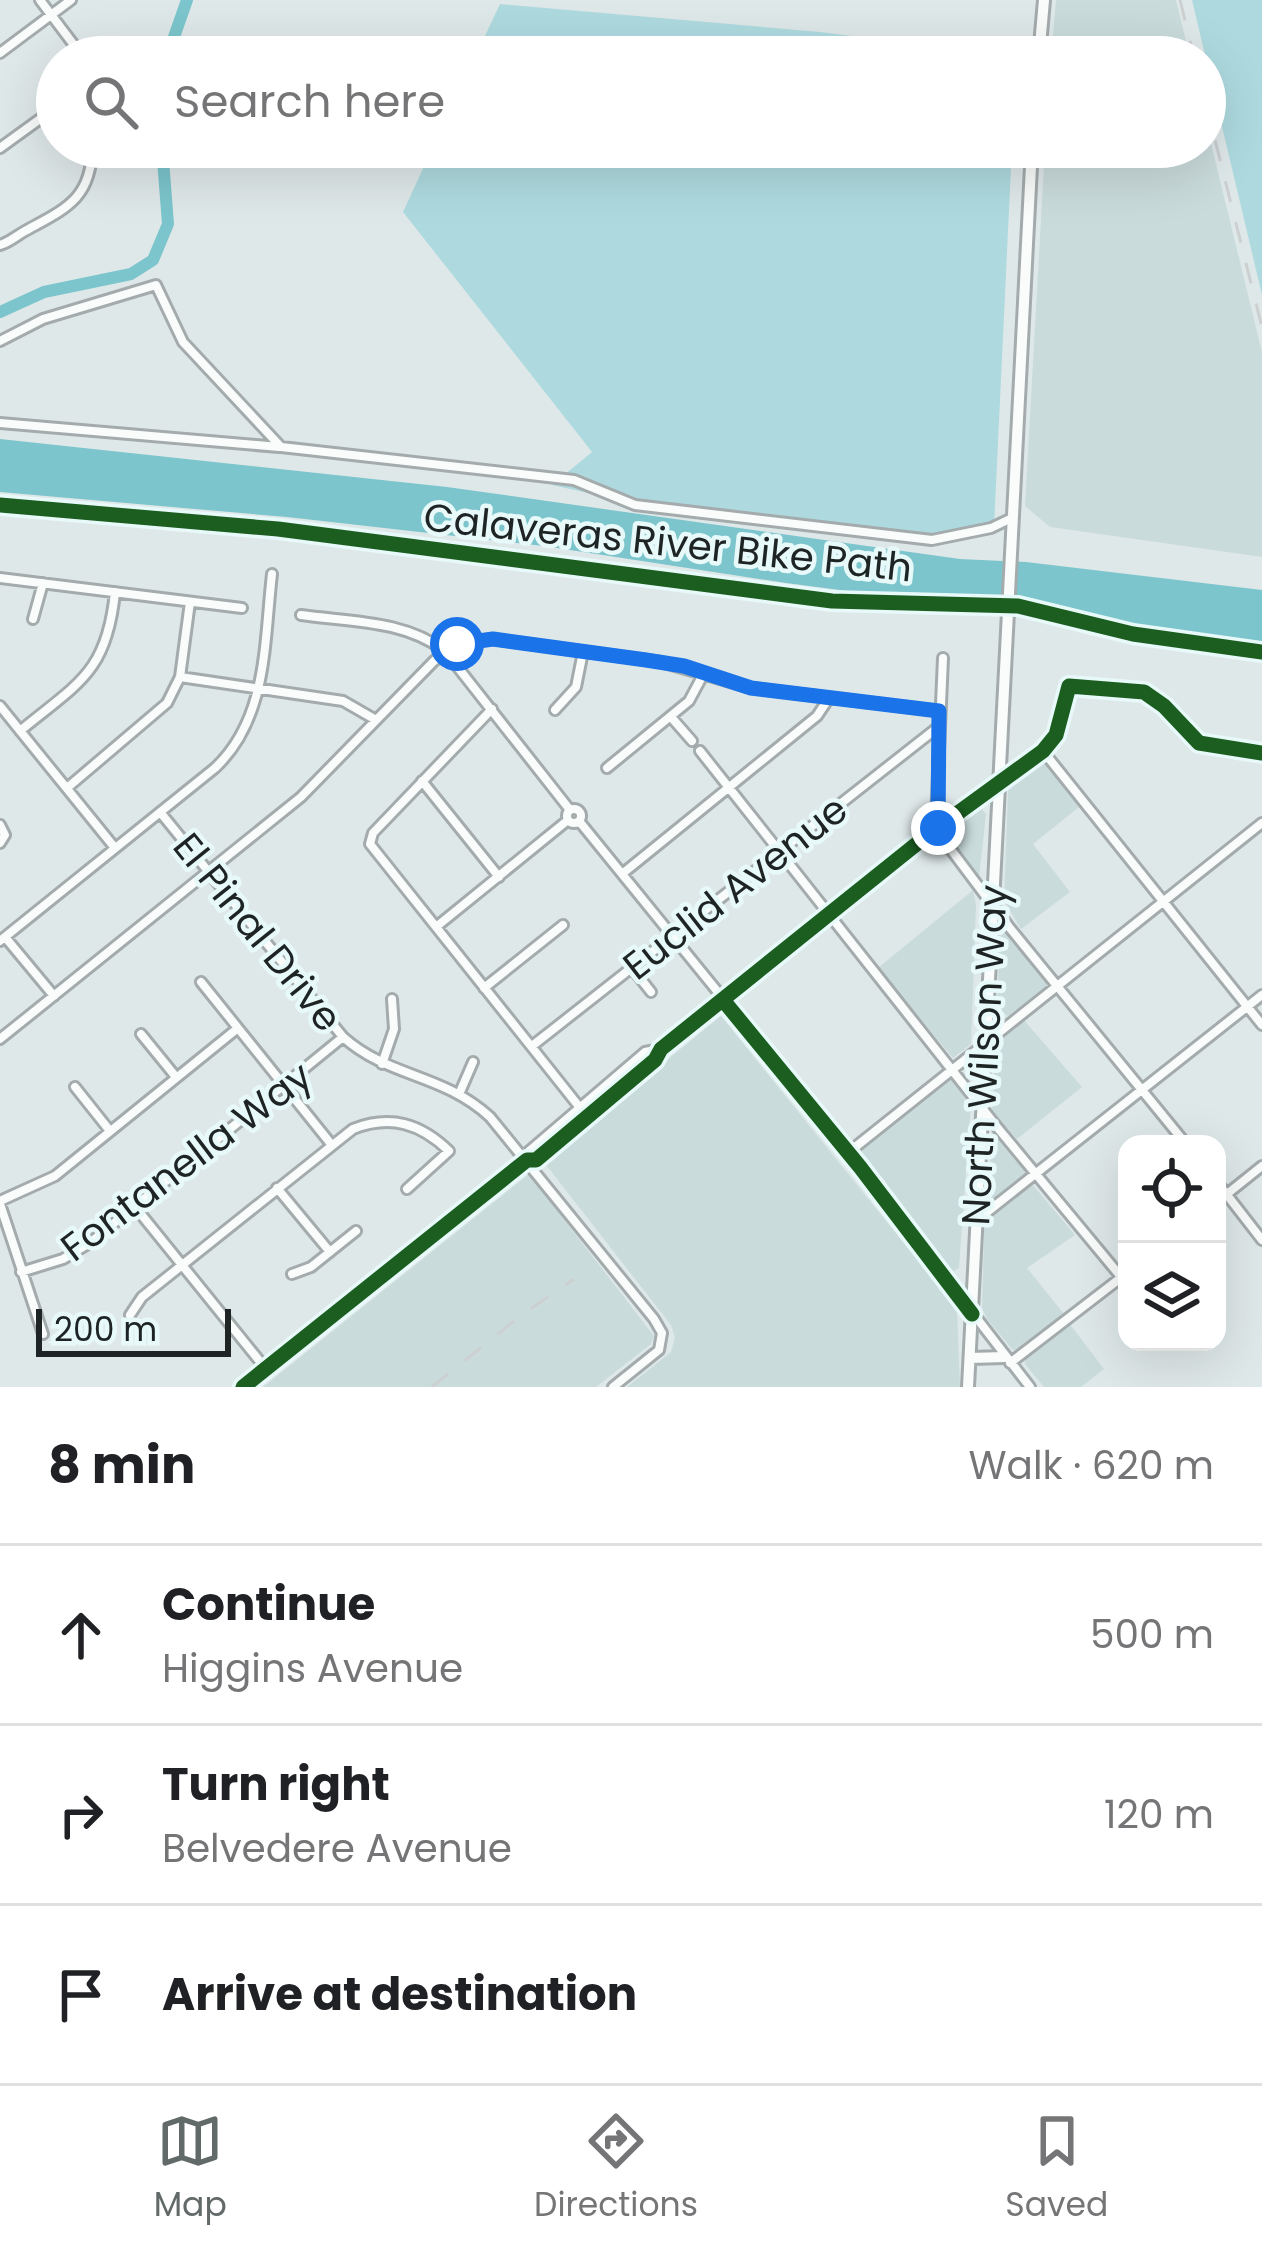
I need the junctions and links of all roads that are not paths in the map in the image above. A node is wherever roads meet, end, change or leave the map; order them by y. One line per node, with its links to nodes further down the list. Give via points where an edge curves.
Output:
1 (40, 0): 4 (street)
2 (71, 0): 4 (street)
3 (1044, 0): 6 (main road)
4 (52, 15): 5 (street); 7 (street)
5 (67, 36)
6 (1041, 36)
7 (0, 52)
8 (36, 121): 9 (street)
9 (0, 148)
10 (89, 168): 12 (street, via 61,213)
11 (1031, 168): 16 (main road, North Wilson Way)
12 (0, 245)
13 (0, 341): 15 (street, via 43,319 156,285 182,342)
14 (0, 423): 15 (street)
15 (280, 446): 16 (street, via 574,480 635,505 932,540)
16 (1012, 518): 45 (main road, North Wilson Way)
17 (272, 574): 30 (street)
18 (0, 578): 19 (street)
19 (43, 583): 20 (street); 24 (street)
20 (115, 592): 21 (street); 39 (street, via 112,628 92,671)
21 (190, 602): 22 (street); 29 (street)
22 (242, 608)
23 (301, 615): 25 (street, via 403,628)
24 (32, 619)
25 (445, 651): 26 (street, via 493,639); 33 (street); 37 (street)
26 (584, 652): 28 (street); 34 (street, via 576,687)
27 (943, 658): 35 (street)
28 (704, 673): 31 (street); 36 (street)
29 (180, 677): 30 (street); 48 (street, via 158,714)
30 (259, 688): 37 (street, via 343,700); 49 (street, via 250,723 227,756)
31 (830, 698): 35 (street); 47 (street)
32 (0, 706): 39 (street)
33 (492, 709): 46 (street); 50 (street)
34 (555, 710)
35 (939, 711): 38 (street)
36 (671, 717): 40 (street); 44 (street)
37 (376, 720): 57 (street, via 301,796)
38 (939, 727): 53 (street); 56 (street, Euclid Avenue)
39 (20, 731): 48 (street)
40 (692, 741)
41 (700, 751): 47 (street)
42 (1042, 751): 43 (street, via 1056,735 1070,686 1144,692 1198,743); 45 (street); 60 (street)
43 (1262, 753)
44 (607, 768)
45 (1000, 780): 53 (street); 61 (main road, North Wilson Way)
46 (422, 782): 59 (street); 64 (street, via 369,840)
47 (728, 787): 56 (street); 58 (street)
48 (67, 788): 55 (street)
49 (160, 812): 55 (street); 57 (street, El Pinal Drive)
50 (572, 817): 58 (street); 59 (street)
51 (1262, 823): 60 (street)
52 (0, 825): 54 (street)
53 (938, 828): 61 (street); 62 (street)
54 (0, 843)
55 (115, 848): 66 (street)
56 (780, 851): 62 (street); 65 (street, Euclid Avenue)
57 (209, 871): 73 (street); 80 (street, El Pinal Drive)
58 (622, 874): 65 (street)
59 (499, 877): 64 (street)
60 (1163, 902): 69 (street); 76 (street)
61 (993, 906): 69 (street); 82 (main road, North Wilson Way)
62 (830, 913): 75 (street); 87 (street)
63 (562, 926): 70 (street)
64 (436, 927): 70 (street)
65 (673, 937): 67 (street, Euclid Avenue); 75 (street)
66 (3, 939): 73 (street)
67 (632, 969): 71 (street); 83 (street, Euclid Avenue)
68 (201, 982): 78 (street)
69 (1058, 985): 82 (street); 91 (street)
70 (484, 988): 83 (street)
71 (651, 992)
72 (1262, 994): 76 (street)
73 (54, 996): 81 (street)
74 (392, 999): 86 (street, via 394,1029)
75 (723, 1000): 84 (street); 98 (street)
76 (1247, 1006): 77 (street); 91 (street)
77 (1262, 1024)
78 (238, 1028): 88 (street); 90 (street)
79 (141, 1034): 88 (street)
80 (343, 1037): 86 (street, El Pinal Drive); 90 (street, Fontanella Way)
81 (0, 1040)
82 (985, 1042): 87 (street); 93 (main road, North Wilson Way)
83 (532, 1046): 94 (street)
84 (661, 1049): 94 (street, via 646,1052); 99 (street, via 580,1124)
85 (473, 1062): 92 (street)
86 (382, 1064): 92 (street, El Pinal Drive)
87 (953, 1068): 93 (street); 98 (street)
88 (176, 1077): 95 (street)
89 (75, 1087): 95 (street)
90 (285, 1087): 97 (street); 106 (street, Fontanella Way)
91 (1142, 1089): 96 (street); 101 (street)
92 (460, 1092): 99 (street, El Pinal Drive)
93 (981, 1102): 101 (street); 107 (main road, North Wilson Way)
94 (581, 1109): 99 (street)
95 (110, 1131): 105 (street, via 44,1184)
96 (1179, 1135)
97 (331, 1144): 102 (street); 103 (street, via 364,1124 416,1127 449,1151)
98 (849, 1153): 116 (street)
99 (526, 1160): 121 (street); 123 (street, El Pinal Drive, via 662,1333 659,1349)
100 (1262, 1166): 104 (street)
101 (1037, 1172): 107 (street); 112 (street)
102 (277, 1188): 110 (street); 111 (street)
103 (406, 1189)
104 (1226, 1194): 109 (street)
105 (0, 1202): 113 (street)
106 (136, 1208): 111 (street); 113 (street, Fontanella Way, via 78,1250)
107 (976, 1221): 116 (main road, North Wilson Way)
108 (356, 1231): 110 (street)
109 (1262, 1240)
110 (330, 1252): 114 (street)
111 (182, 1265): 117 (street); 121 (street)
112 (1118, 1270)
113 (21, 1272): 118 (street)
114 (292, 1274)
115 (1118, 1283): 120 (street)
116 (972, 1314): 119 (main road, North Wilson Way); 120 (street)
117 (130, 1315)
118 (43, 1334)
119 (970, 1358): 120 (main road); 124 (main road, North Wilson Way)
120 (1007, 1360): 125 (street)
121 (266, 1369): 122 (street)
122 (243, 1387)
123 (613, 1387)
124 (968, 1387)
125 (1030, 1387)

